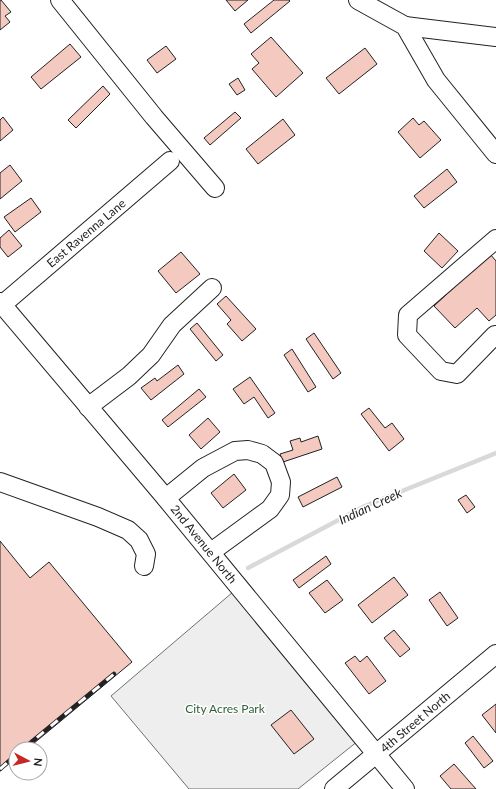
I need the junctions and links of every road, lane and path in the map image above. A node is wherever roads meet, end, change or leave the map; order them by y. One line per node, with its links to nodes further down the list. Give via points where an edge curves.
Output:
1 (60, 0): 7 (street)
2 (358, 0): 3 (street)
3 (405, 26): 4 (street); 5 (street, via 436,80)
4 (496, 37)
5 (496, 154)
6 (170, 161): 10 (street, East Ravenna Lane)
7 (215, 188)
8 (496, 240): 11 (street, via 408,315 407,334 441,371 457,374)
9 (212, 288): 12 (street, via 172,325 150,355 129,376)
10 (1, 303): 12 (street, 2nd Avenue North)
11 (495, 335)
12 (88, 407): 14 (street, 2nd Avenue North)
13 (0, 482): 16 (street, via 128,530 139,540 146,554)
14 (166, 498): 15 (street, 2nd Avenue North); 15 (street, via 203,468 235,451 248,450 262,454 274,463 281,482 280,495 270,509)
15 (210, 552): 18 (street, 2nd Avenue North)
16 (144, 566)
17 (496, 654): 18 (street, 4th Street North)
18 (377, 754): 19 (street, 4th Street North); 20 (street, 2nd Avenue North)
19 (334, 789)
20 (405, 789)

